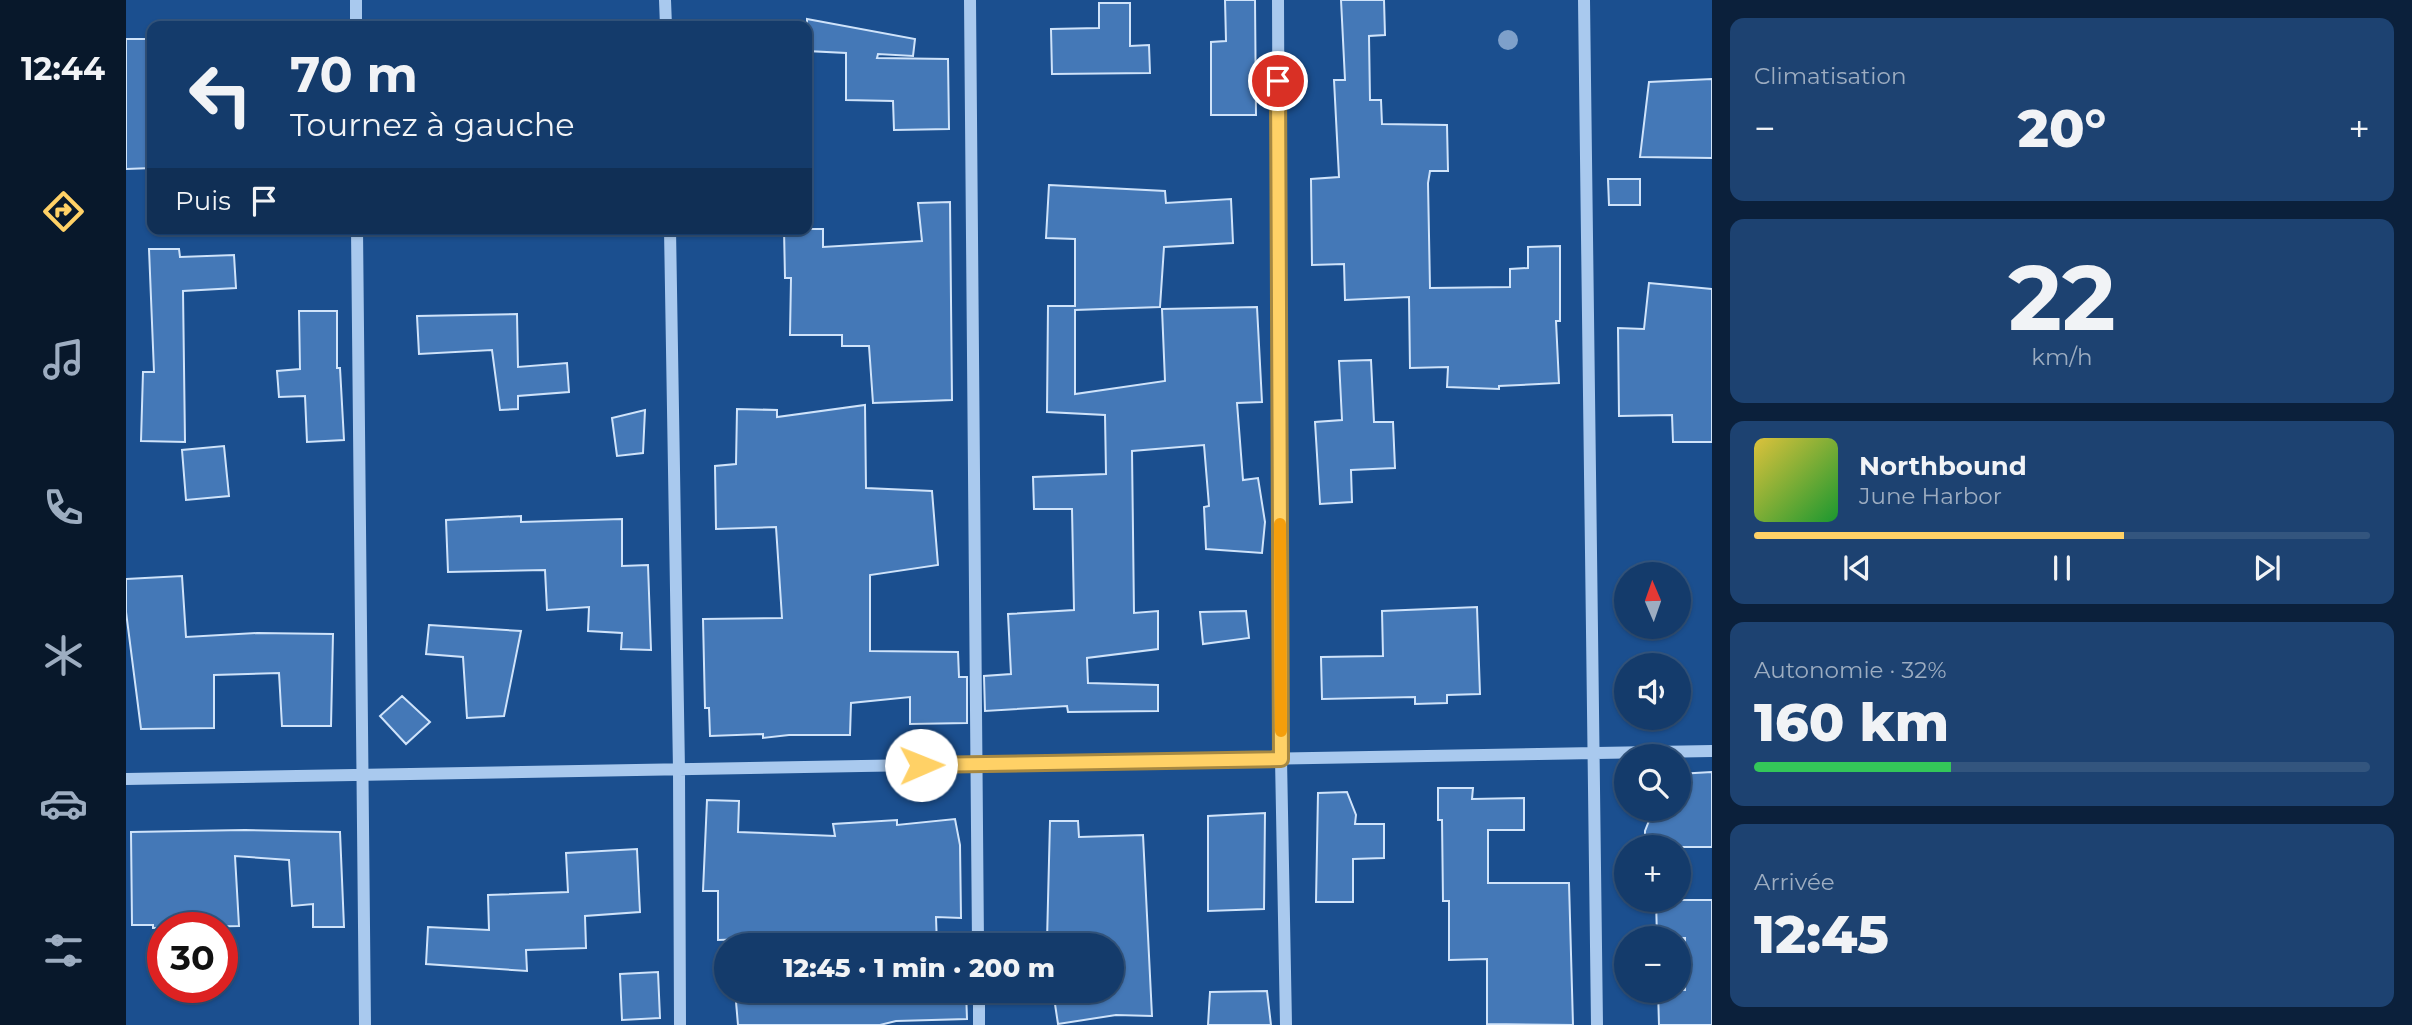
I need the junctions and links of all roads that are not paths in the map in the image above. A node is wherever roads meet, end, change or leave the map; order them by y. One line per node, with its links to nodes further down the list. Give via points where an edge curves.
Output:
1 (356, 0): 6 (street)
2 (666, 0): 7 (street)
3 (970, 0): 13 (street)
4 (1278, 0): 12 (street)
5 (1584, 0): 11 (street)
6 (356, 21)
7 (666, 21)
8 (357, 235): 15 (street)
9 (670, 235): 14 (street)
10 (1712, 751): 11 (street)
11 (1591, 753): 12 (street); 23 (street)
12 (1281, 759): 13 (street); 22 (street)
13 (975, 764): 14 (street); 17 (street)
14 (679, 770): 15 (street); 20 (street)
15 (361, 775): 16 (street); 19 (street)
16 (126, 779)
17 (978, 933)
18 (979, 1003): 21 (street)
19 (365, 1025)
20 (680, 1025)
21 (979, 1025)
22 (1286, 1025)
23 (1597, 1025)

